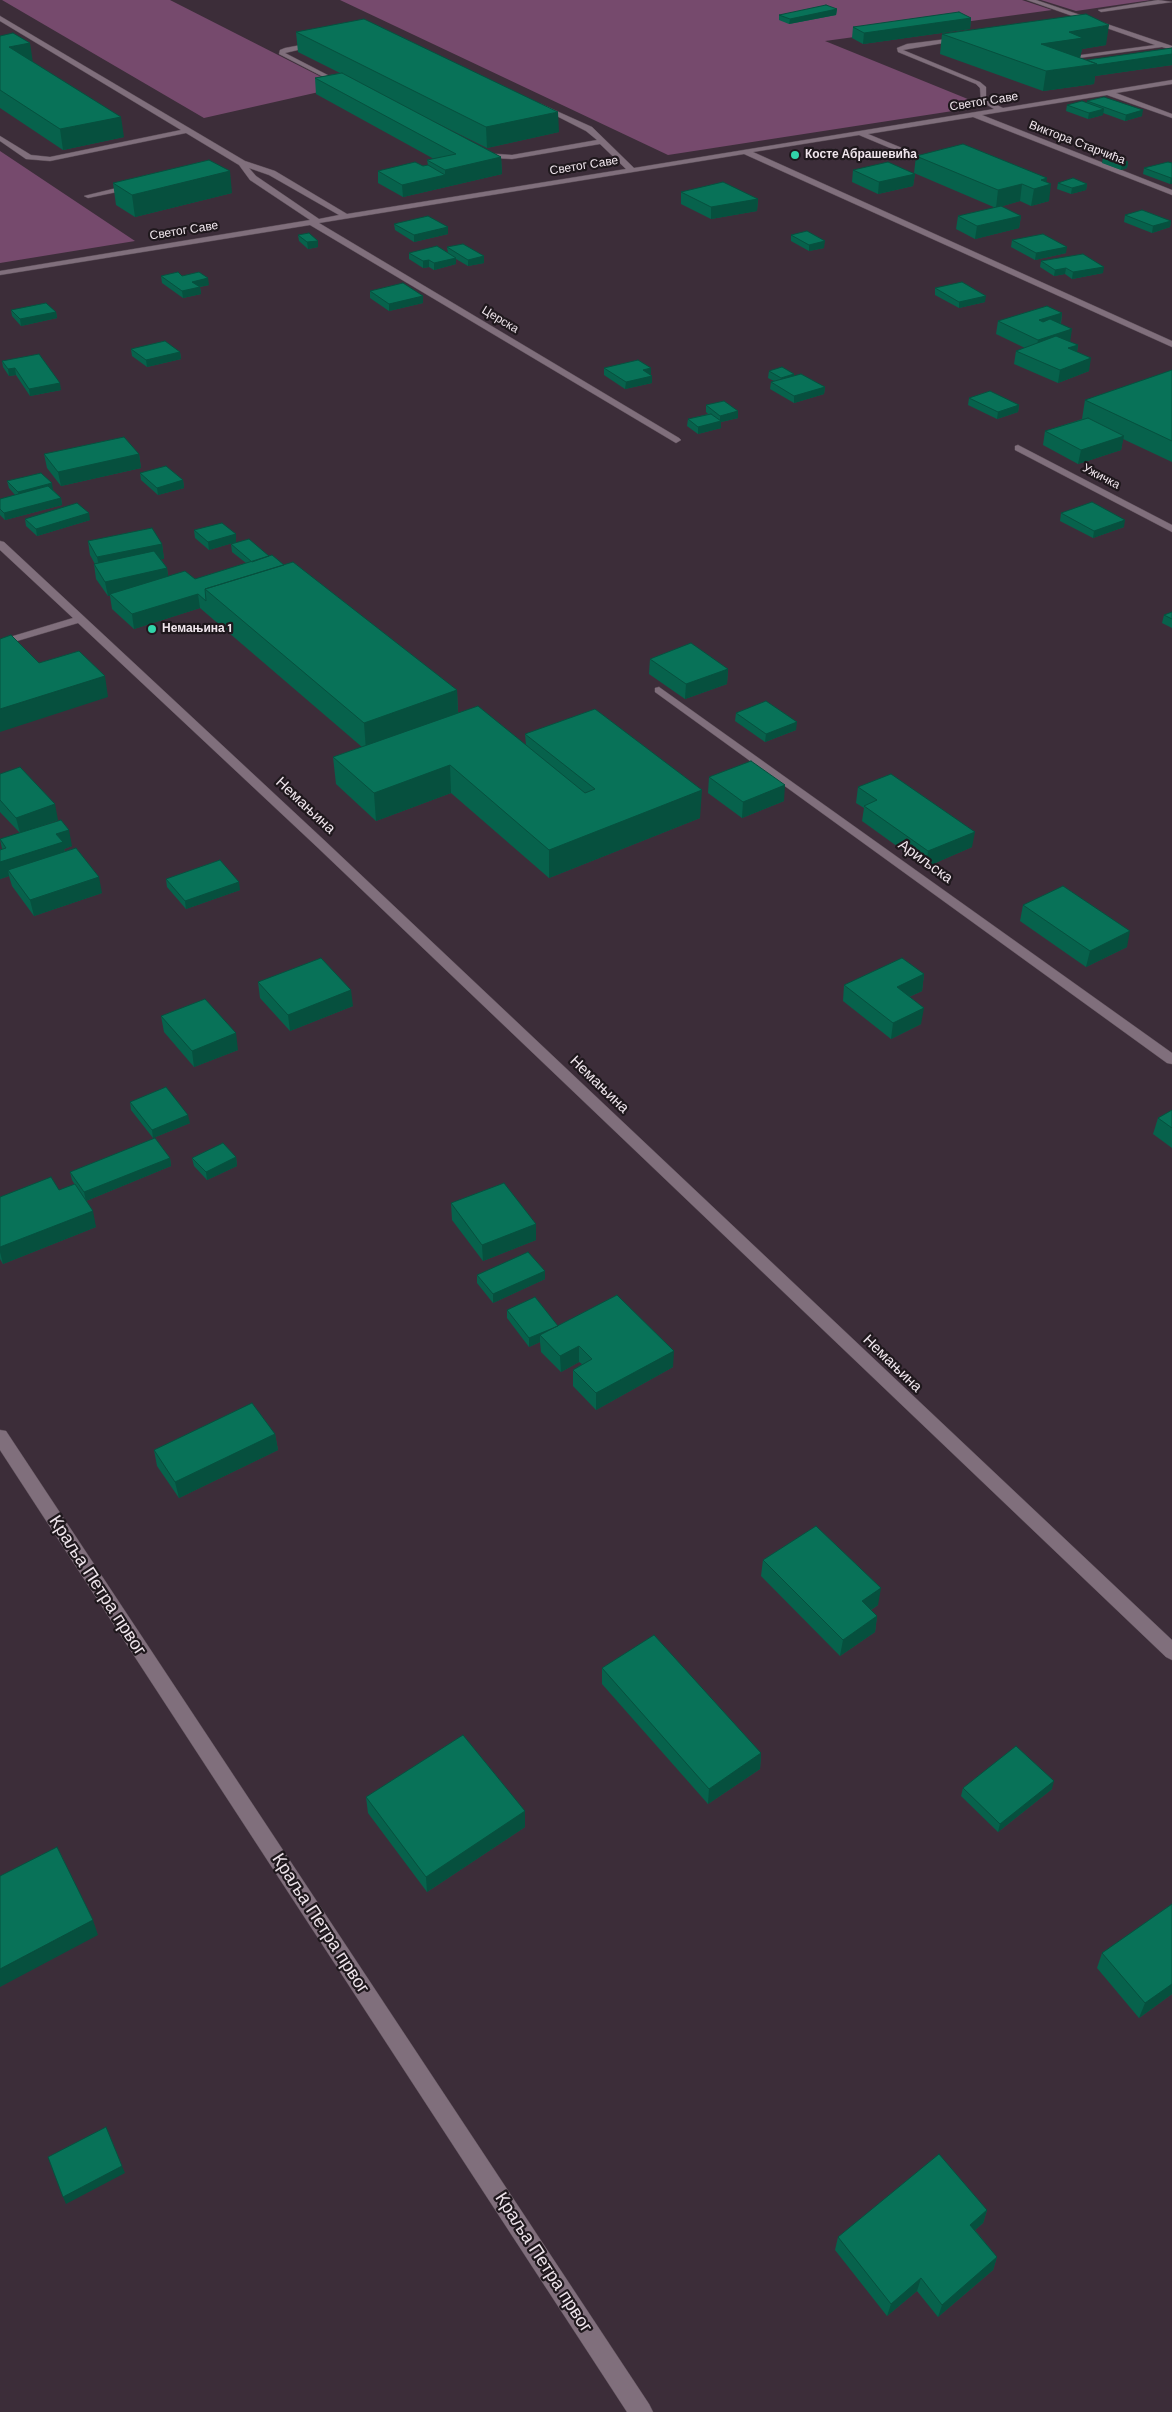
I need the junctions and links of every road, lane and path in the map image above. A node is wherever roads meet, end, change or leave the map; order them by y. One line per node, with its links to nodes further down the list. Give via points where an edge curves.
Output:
1 (1030, 0): 7 (street)
2 (1171, 0): 3 (street)
3 (1101, 10)
4 (0, 18): 17 (street)
5 (965, 37): 14 (street, via 906,46 900,51 978,82 983,87 983,100)
6 (322, 42): 11 (street, via 287,49 282,54)
7 (1163, 45): 8 (street); 9 (street)
8 (1172, 48)
9 (1081, 57)
10 (1172, 82): 12 (street, Светог Саве)
11 (353, 90)
12 (1108, 92): 14 (street, Светог Саве); 16 (street)
13 (533, 103): 20 (street, via 589,129)
14 (1003, 110): 15 (street, Светог Саве)
15 (974, 115): 18 (street, Светог Саве); 28 (street, Виктора Старчића)
16 (1172, 116)
17 (188, 130): 19 (street, via 50,159 29,158); 23 (street)
18 (860, 133): 21 (street, Светог Саве); 24 (street)
19 (0, 138)
20 (604, 141): 22 (street, via 512,157); 26 (street)
21 (746, 152): 26 (street, Светог Саве); 33 (street)
22 (477, 154)
23 (242, 162): 25 (street); 30 (street, via 272,174); 31 (street, Церска, via 253,178)
24 (933, 164)
25 (232, 165)
26 (632, 170): 30 (street, Светог Саве)
27 (146, 183): 29 (street)
28 (1172, 193)
29 (88, 196)
30 (346, 216): 31 (street, Светог Саве)
31 (314, 222): 32 (street, Светог Саве); 34 (street, Церска)
32 (0, 272)
33 (1172, 344)
34 (676, 440)
35 (1018, 448): 36 (street, Ужичка)
36 (1172, 529)
37 (0, 544): 38 (street, Немањина)
38 (79, 619): 39 (street); 43 (street, Немањина, via 320,842)
39 (0, 643)
40 (659, 690): 41 (street, Ариљска)
41 (1172, 1060)
42 (0, 1436): 44 (street, Краља Петра првог)
43 (1172, 1652)
44 (641, 2412)

